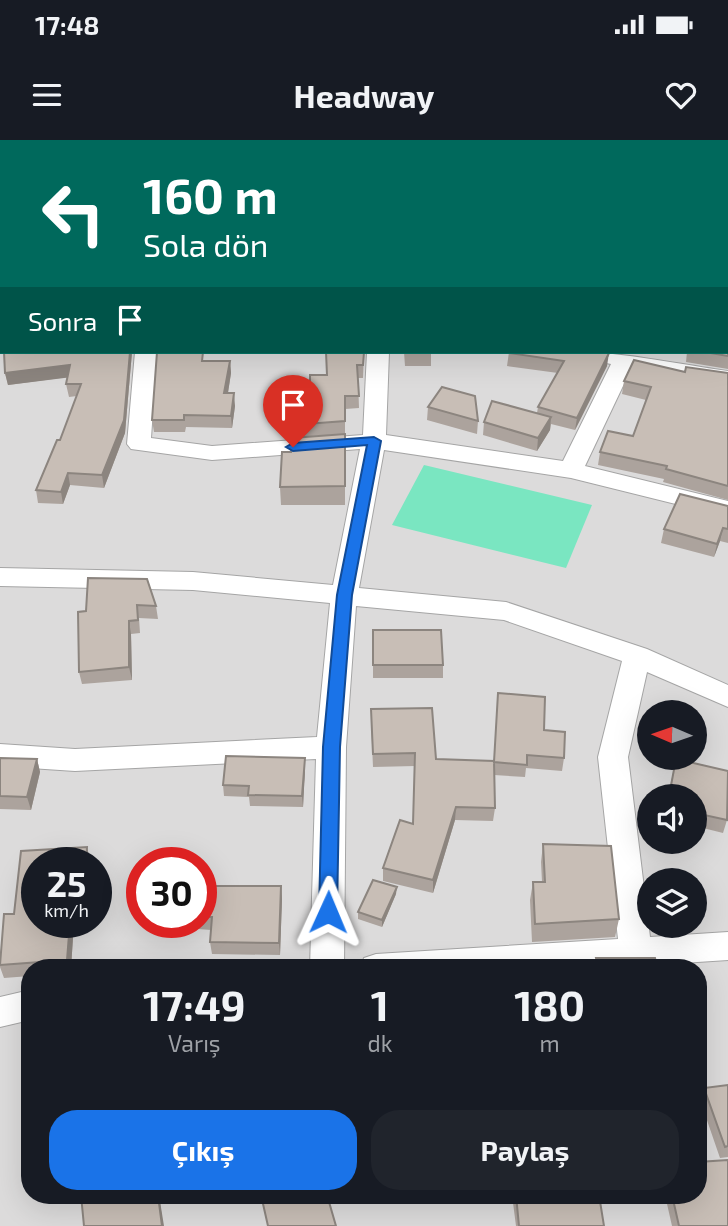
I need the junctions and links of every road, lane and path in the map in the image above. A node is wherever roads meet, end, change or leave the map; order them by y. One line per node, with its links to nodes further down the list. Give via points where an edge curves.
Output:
1 (146, 354): 7 (street, via 139,444 212,453)
2 (378, 354): 7 (street)
3 (595, 354): 4 (street)
4 (624, 360): 5 (street); 8 (street)
5 (670, 361): 6 (street)
6 (728, 378)
7 (374, 441): 8 (street); 11 (street)
8 (571, 470): 9 (street)
9 (728, 509)
10 (0, 577): 11 (street, via 193,581)
11 (345, 595): 12 (street, via 506,611); 14 (street)
12 (637, 656): 13 (street); 17 (street, via 613,757)
13 (728, 696)
14 (331, 747): 15 (street, via 75,760); 18 (street)
15 (0, 755)
16 (728, 946): 17 (street)
17 (636, 952): 19 (street)
18 (327, 959)
19 (522, 959)
20 (21, 1007): 21 (street)
21 (0, 1012)

